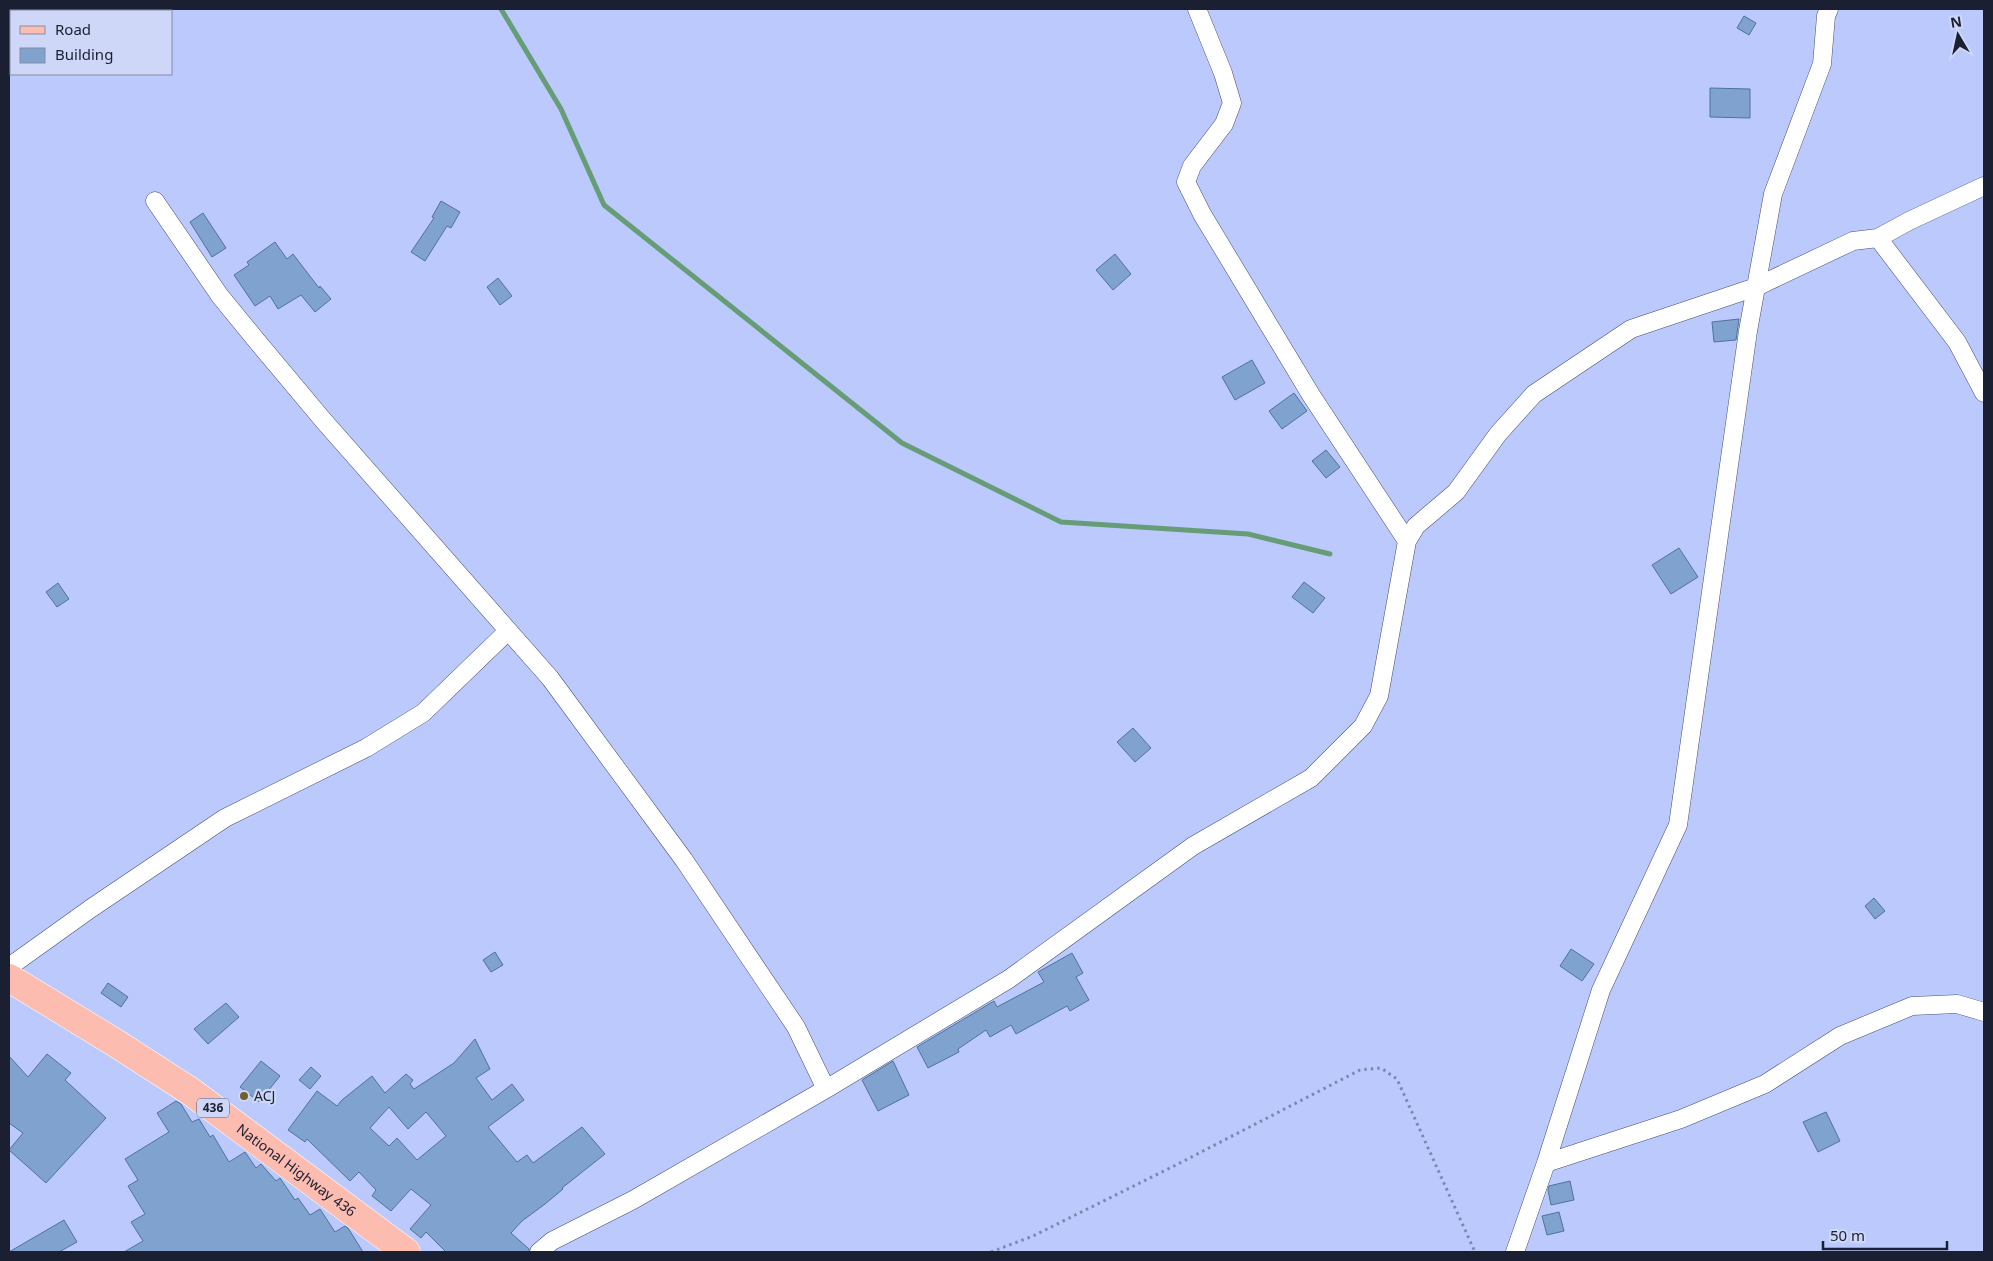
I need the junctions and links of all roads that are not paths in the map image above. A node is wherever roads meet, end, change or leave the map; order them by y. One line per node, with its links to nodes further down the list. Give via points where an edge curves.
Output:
1 (1197, 9): 8 (street, via 1232,103 1224,124 1192,166 1186,182 1202,214 1312,395)
2 (1829, 9): 6 (street, via 1822,64 1773,194)
3 (1984, 186): 5 (street)
4 (155, 201): 9 (street, via 226,303 322,420)
5 (1878, 238): 6 (street, via 1853,241); 7 (street, via 1957,342)
6 (1756, 287): 8 (street, via 1631,329 1534,394 1498,434 1456,492 1416,526); 14 (street, via 1678,825 1601,990)
7 (1984, 393)
8 (1407, 541): 13 (street, via 1379,696 1363,726 1312,778 1193,846 1009,979)
9 (508, 631): 10 (street, via 423,713 366,748 225,818); 13 (street, via 550,678 684,860 796,1026)
10 (9, 967)
11 (9, 978): 15 (main road, National Highway 436 / 436, via 190,1091)
12 (1984, 1012): 14 (street, via 1957,1004 1912,1006 1840,1036 1765,1084 1681,1119)
13 (826, 1089): 16 (street, via 634,1200 552,1241)
14 (1546, 1163): 17 (street)
15 (406, 1252)
16 (539, 1252)
17 (1515, 1252)

